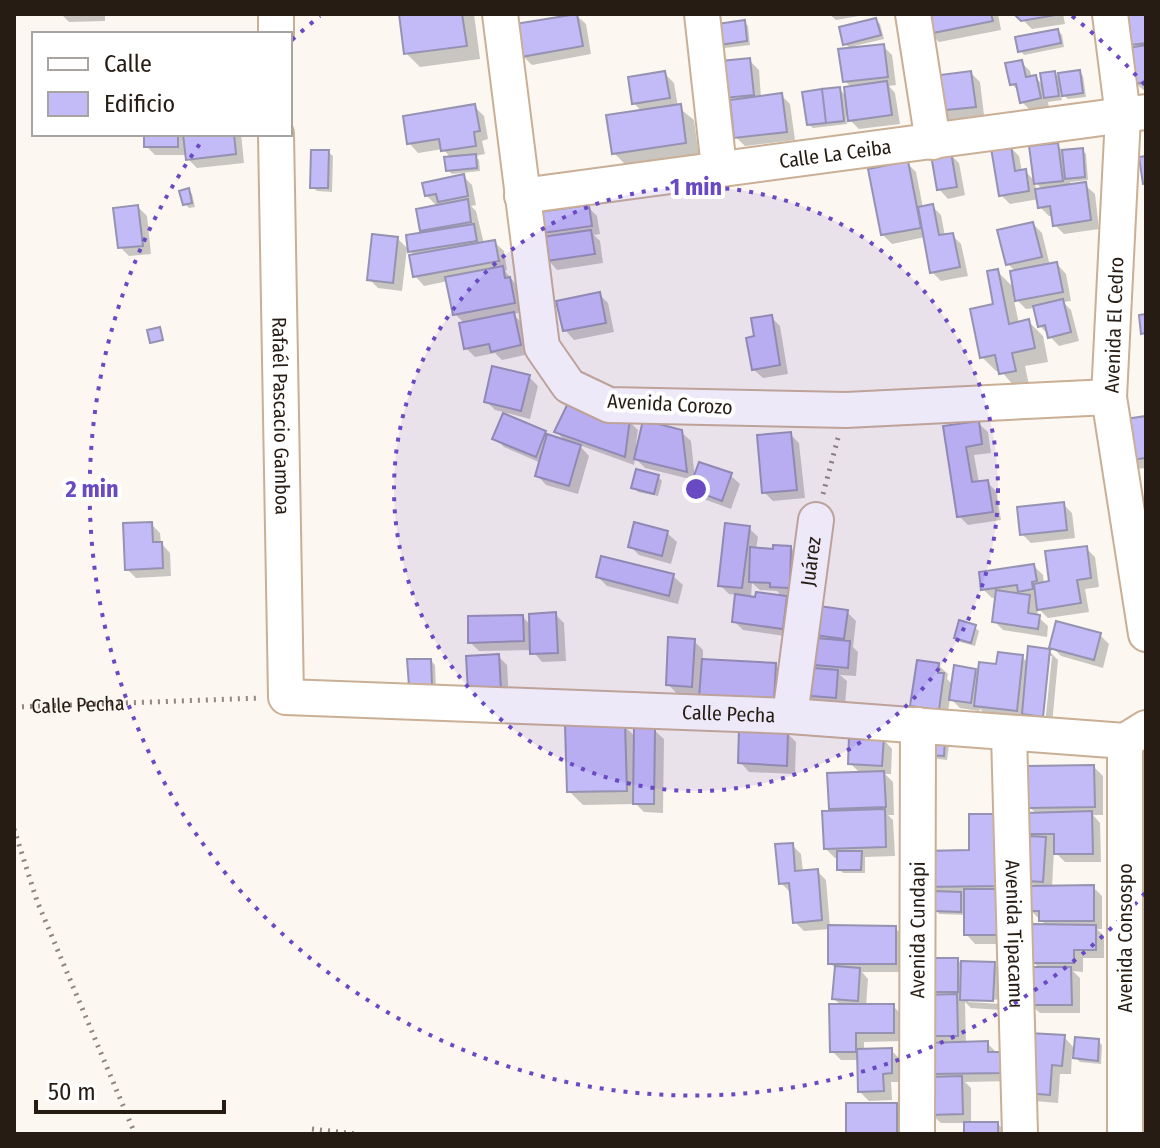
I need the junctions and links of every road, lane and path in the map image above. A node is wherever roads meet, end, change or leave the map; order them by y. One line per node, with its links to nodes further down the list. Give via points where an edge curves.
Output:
1 (500, 14): 9 (street, Avenida Corozo)
2 (702, 14): 8 (street)
3 (913, 14): 7 (street)
4 (1110, 14): 5 (street, Avenida El Cedro)
5 (1135, 114): 7 (street, Calle La Ceiba); 10 (street, Avenida El Cedro)
6 (276, 136): 14 (street, Rafaél Pascacio Gamboa)
7 (933, 142): 8 (street, Calle La Ceiba)
8 (719, 168): 9 (street, Calle La Ceiba)
9 (522, 196): 11 (street, Avenida Corozo, via 542,347 569,386 609,405)
10 (1109, 397): 11 (street, Avenida Corozo); 13 (street, Avenida El Cedro)
11 (846, 410): 12 (path, Juárez)
12 (816, 520): 16 (street, Juárez)
13 (1146, 634)
14 (296, 698): 15 (path, Calle Pecha); 16 (street, Calle Pecha)
15 (14, 707)
16 (790, 716): 17 (street, Calle Pecha)
17 (918, 725): 18 (street, Calle Pecha); 24 (street, Avenida Cundapi)
18 (1009, 734): 19 (street, Calle Pecha); 25 (street, Avenida Tipacamu)
19 (1135, 735): 26 (street, Avenida Consospo)
20 (14, 829): 22 (path, via 37,901)
21 (312, 1129): 23 (path)
22 (135, 1134)
23 (356, 1134)
24 (917, 1134)
25 (1020, 1134)
26 (1125, 1134)

